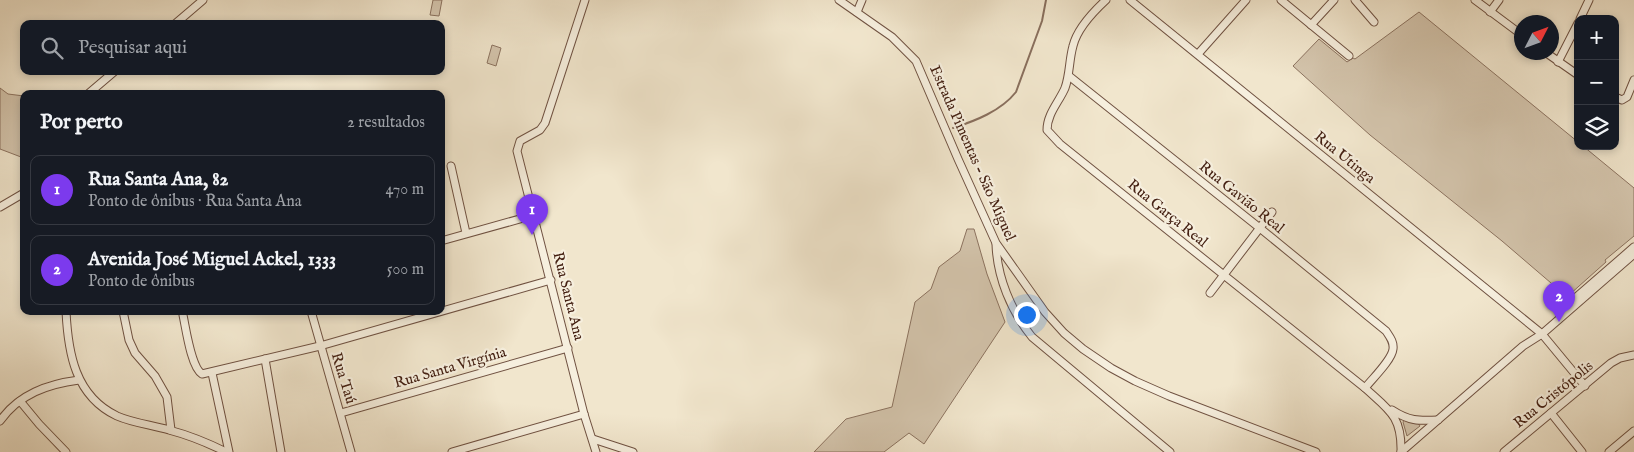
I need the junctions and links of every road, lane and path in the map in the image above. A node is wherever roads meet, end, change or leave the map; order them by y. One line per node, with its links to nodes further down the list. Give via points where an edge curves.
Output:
1 (203, 0): 17 (street)
2 (585, 0): 36 (street, Rua Santa Ana, via 545,123 517,146)
3 (838, 0): 14 (street, Estrada Pimentas - São Miguel)
4 (862, 0): 14 (street)
5 (1106, 0): 28 (street, Rua Garça Real, via 1076,38)
6 (1130, 0): 22 (street, Rua Utinga)
7 (1246, 0): 22 (street)
8 (1281, 0): 19 (street)
9 (1334, 0): 19 (street)
10 (1355, 0): 18 (street)
11 (1474, 0): 15 (street)
12 (1499, 0): 15 (street)
13 (1589, 0): 16 (street)
14 (856, 12): 40 (street, Estrada Pimentas - São Miguel, via 892,37 916,61)
15 (1490, 12): 20 (street)
16 (1582, 15)
17 (179, 20)
18 (1374, 22)
19 (1311, 25): 23 (street)
20 (1514, 29)
21 (1574, 31): 25 (street)
22 (1198, 54): 52 (street, Rua Utinga)
23 (1349, 56)
24 (1555, 60): 25 (street)
25 (1558, 62): 26 (street)
26 (1574, 72)
27 (110, 75): 30 (street)
28 (1069, 76): 37 (street, Rua Gavião Real); 43 (street, Rua Garça Real, via 1047,123 1052,137)
29 (1634, 80): 31 (street, via 1627,97)
30 (93, 90)
31 (1619, 99)
32 (451, 166): 38 (street)
33 (20, 196): 34 (street)
34 (0, 207)
35 (1272, 212): 37 (street)
36 (534, 215): 38 (street); 44 (street, Rua Santa Ana)
37 (1261, 229): 43 (street); 60 (street, Rua Gavião Real, via 1386,332 1393,343 1393,350)
38 (466, 233): 39 (street)
39 (445, 240)
40 (996, 243): 79 (street, via 996,258 1006,292 1020,323 1032,337); 80 (street, Estrada Pimentas - São Miguel, via 1064,333 1111,368 1169,396)
41 (1634, 247): 52 (street)
42 (1634, 254): 52 (street)
43 (1223, 275): 45 (street); 60 (street, Rua Garça Real)
44 (551, 280): 46 (street); 54 (street, Rua Santa Ana)
45 (1210, 293)
46 (445, 310)
47 (66, 315): 58 (street)
48 (124, 315): 68 (street, via 135,353 155,376 167,397)
49 (183, 315): 57 (street, via 196,370 202,374)
50 (312, 315): 53 (street, Rua Taú)
51 (428, 315): 53 (street)
52 (1540, 332): 59 (street, Rua Utinga); 66 (street)
53 (320, 346): 56 (street); 63 (street, Rua Taú)
54 (568, 348): 63 (street, Rua Santa Virgínia); 65 (street, Rua Santa Ana)
55 (1634, 355): 59 (street, Rua Cristópolis, via 1620,358)
56 (265, 359): 57 (street); 74 (street)
57 (212, 373): 73 (street)
58 (79, 380): 61 (street, via 45,386); 68 (street, via 96,401 118,416)
59 (1586, 386): 64 (street, Rua Cristópolis)
60 (1365, 388): 62 (street, Rua Garça Real)
61 (20, 401): 67 (street); 72 (street)
62 (1387, 408): 66 (street, via 1407,419); 81 (street, via 1401,431)
63 (340, 413): 75 (street, Rua Taú)
64 (1551, 413): 82 (street, Rua Cristópolis); 83 (street)
65 (584, 414): 70 (street, Rua Santa Ana); 76 (street)
66 (1439, 420): 71 (street)
67 (0, 421)
68 (171, 430): 73 (street)
69 (1634, 431): 84 (street)
70 (593, 439): 77 (street, Rua Santa Ana); 78 (street)
71 (1411, 449): 81 (street)
72 (66, 452)
73 (227, 452)
74 (281, 452)
75 (351, 452)
76 (452, 452)
77 (596, 452)
78 (633, 452)
79 (1170, 452)
80 (1316, 452)
81 (1401, 452)
82 (1504, 452)
83 (1582, 452)
84 (1609, 452)

